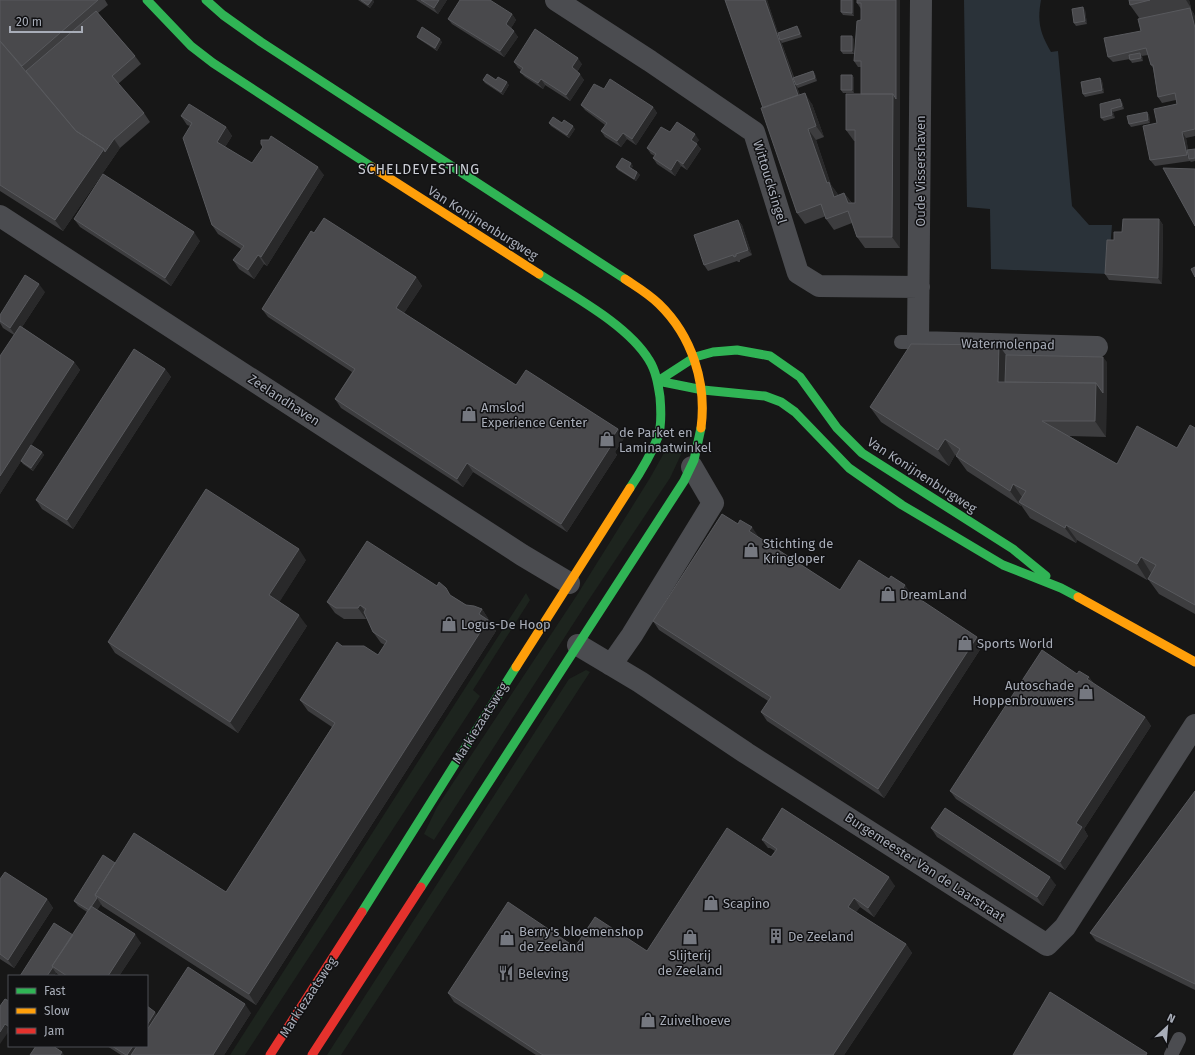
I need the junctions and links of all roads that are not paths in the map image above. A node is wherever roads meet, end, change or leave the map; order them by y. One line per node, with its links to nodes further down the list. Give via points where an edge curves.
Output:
1 (147, 0): 10 (main road, Van Konijnenburgweg, via 181,36 213,63 410,193 584,302 622,330 642,349)
2 (206, 0): 9 (main road, via 260,42 646,292 675,321)
3 (556, 0): 6 (street, Wittoucksingel, via 754,132 798,273 819,286)
4 (921, 0): 6 (street, Oude Vissershaven)
5 (0, 216): 13 (street, Zeelandhaven, via 522,556)
6 (919, 287): 7 (street, Oude Vissershaven)
7 (910, 342): 8 (street, Watermolenpad)
8 (1098, 347)
9 (695, 357): 10 (main road, Van Konijnenburgweg); 11 (main road); 14 (main road, Van Konijnenburgweg, via 737,350 770,356 781,362 800,377 837,428 862,453 1014,548)
10 (658, 381): 11 (main road, Van Konijnenburgweg); 13 (main road, Markiezaatsweg, via 661,418 655,444 634,482)
11 (703, 390): 12 (main road, via 700,436); 14 (main road, Van Konijnenburgweg, via 765,396 781,402 795,412 849,468 873,486 1003,565)
12 (692, 467): 15 (main road); 17 (street, via 713,503)
13 (569, 583): 20 (main road, Markiezaatsweg)
14 (1061, 588): 16 (main road, Van Konijnenburgweg)
15 (578, 645): 17 (street, Burgemeester Van de Laarstraat); 21 (main road)
16 (1195, 662)
17 (611, 665): 18 (street, Burgemeester Van de Laarstraat, via 1047,945 1065,927)
18 (1195, 725)
19 (1179, 1039): 22 (lane)
20 (270, 1055)
21 (312, 1055)
22 (1171, 1055)

